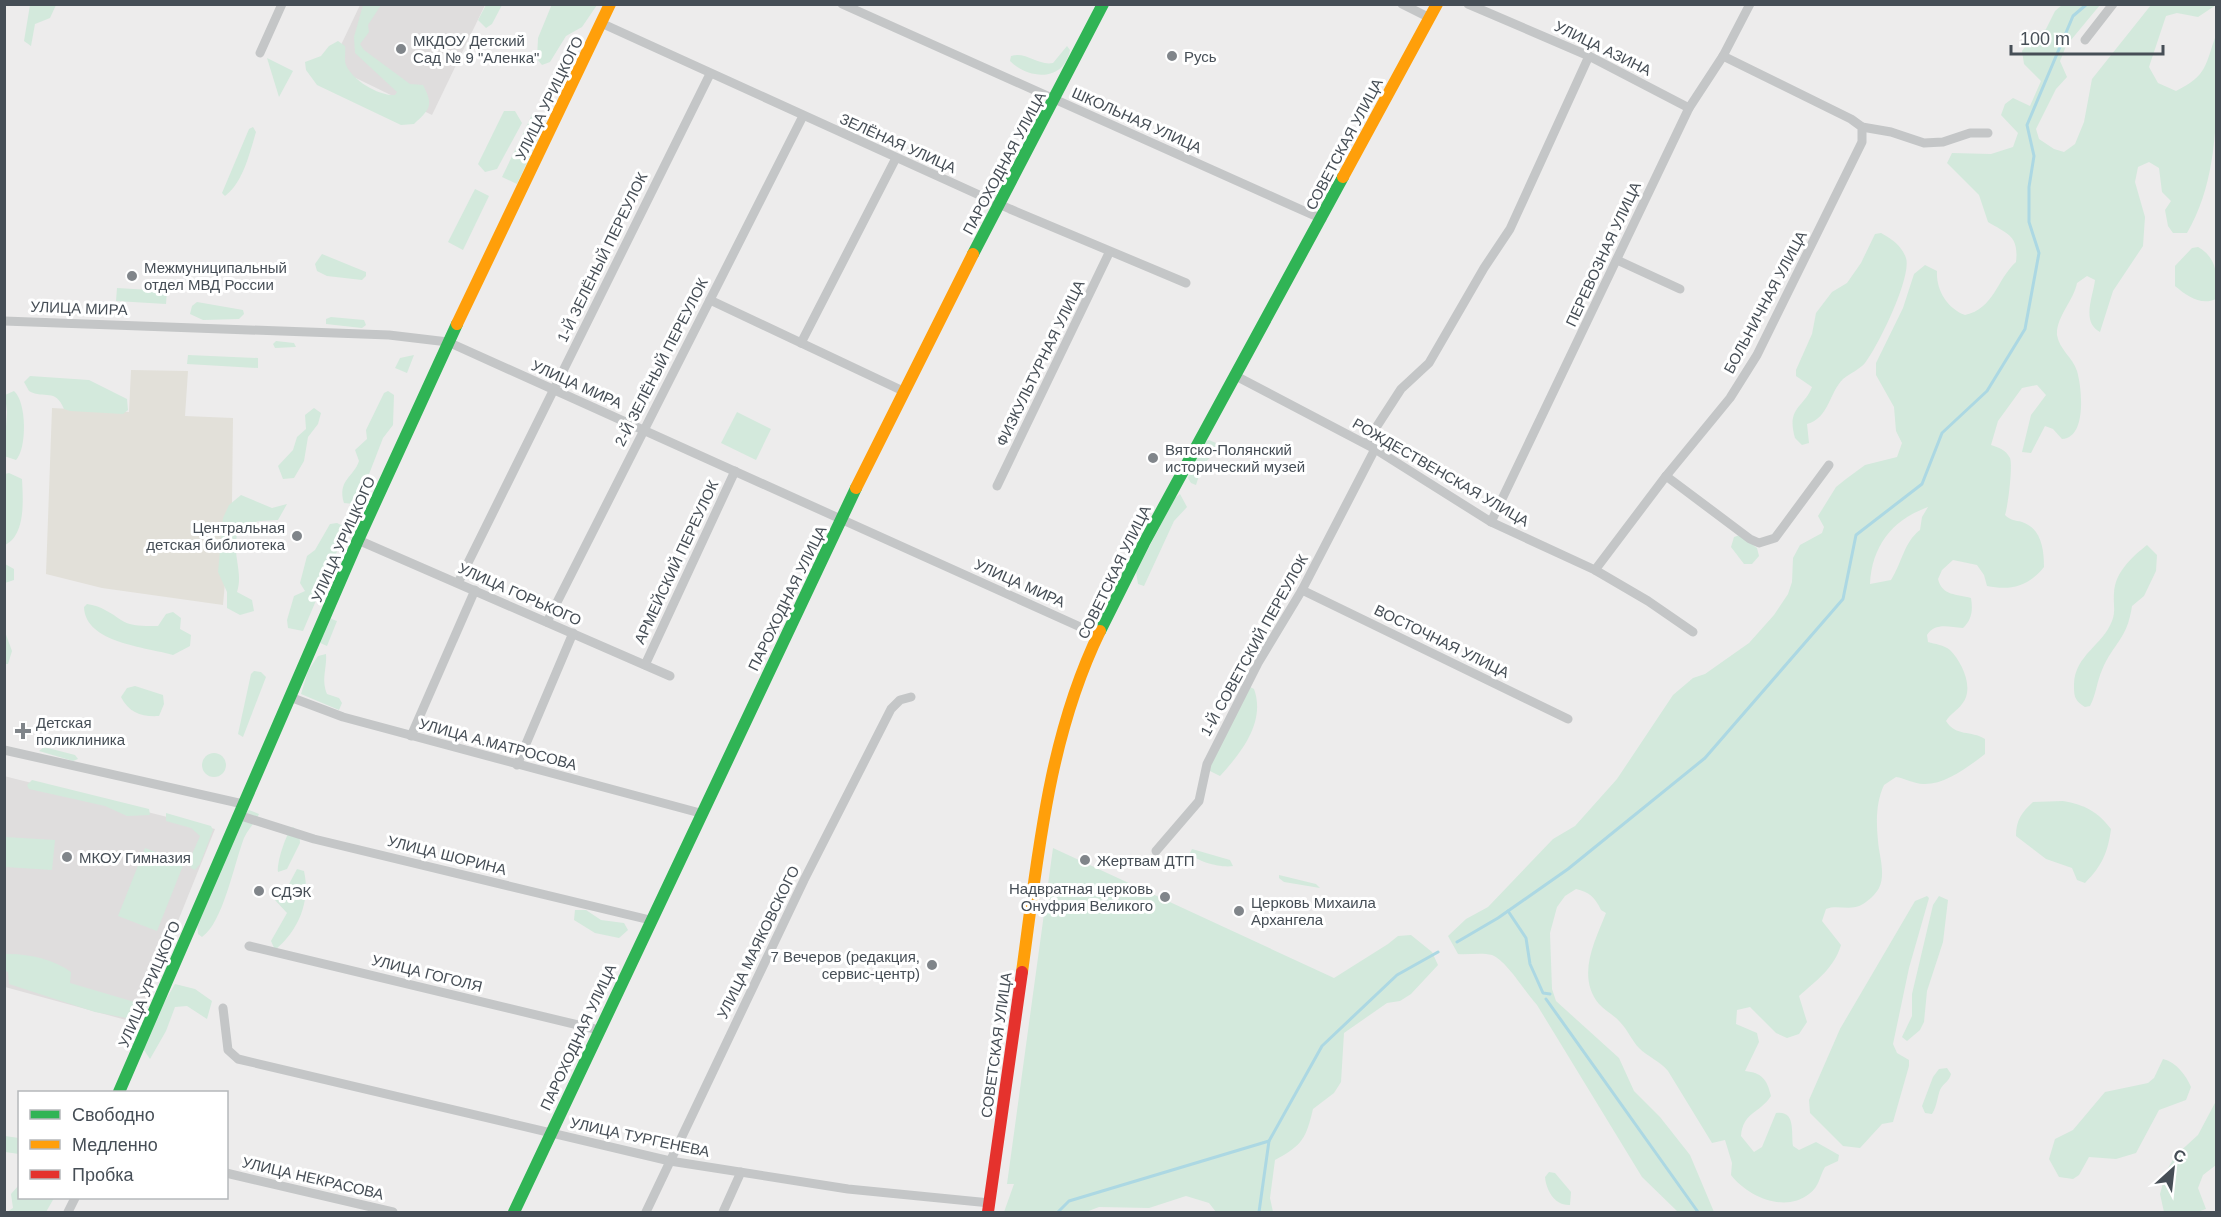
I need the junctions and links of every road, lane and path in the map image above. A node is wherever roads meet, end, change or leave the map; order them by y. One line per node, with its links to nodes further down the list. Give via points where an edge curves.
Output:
1 (282, 4): 13 (street)
2 (610, 4): 11 (street, УЛИЦА УРИЦКОГО)
3 (842, 4): 17 (street, ШКОЛЬНАЯ УЛИЦА)
4 (1102, 4): 17 (street, ПАРОХОДНАЯ УЛИЦА)
5 (1402, 4): 10 (street)
6 (1437, 4): 10 (street, СОВЕТСКАЯ УЛИЦА)
7 (1468, 4): 14 (street, УЛИЦА АЗИНА)
8 (1750, 4): 15 (street, ПЕРЕВОЗНАЯ УЛИЦА)
9 (2113, 4): 12 (street)
10 (1430, 18): 24 (street, СОВЕТСКАЯ УЛИЦА)
11 (601, 23): 16 (street, ЗЕЛЁНАЯ УЛИЦА); 31 (street, УЛИЦА УРИЦКОГО)
12 (2085, 40)
13 (260, 53)
14 (1589, 56): 18 (street, УЛИЦА АЗИНА); 37 (street, via 1510,229 1429,363 1401,389)
15 (1723, 56): 18 (street, ПЕРЕВОЗНАЯ УЛИЦА); 20 (street, via 1851,118)
16 (710, 74): 19 (street, ЗЕЛЁНАЯ УЛИЦА); 34 (street, 1-Й ЗЕЛЁНЫЙ ПЕРЕУЛОК)
17 (1054, 99): 23 (street, ПАРОХОДНАЯ УЛИЦА); 24 (street, ШКОЛЬНАЯ УЛИЦА)
18 (1689, 108): 26 (street, ПЕРЕВОЗНАЯ УЛИЦА)
19 (803, 116): 22 (street, ЗЕЛЁНАЯ УЛИЦА); 29 (street, 2-Й ЗЕЛЁНЫЙ ПЕРЕУЛОК)
20 (1862, 127): 21 (street, via 1924,143); 41 (street, БОЛЬНИЧНАЯ УЛИЦА, via 1858,154 1757,355 1730,398)
21 (1988, 133)
22 (896, 158): 23 (street, ЗЕЛЁНАЯ УЛИЦА); 32 (street)
23 (998, 204): 25 (street, ЗЕЛЁНАЯ УЛИЦА); 35 (street, ПАРОХОДНАЯ УЛИЦА)
24 (1322, 219): 33 (street, СОВЕТСКАЯ УЛИЦА)
25 (1109, 253): 27 (street, ЗЕЛЁНАЯ УЛИЦА); 42 (street, ФИЗКУЛЬТУРНАЯ УЛИЦА)
26 (1617, 260): 28 (street); 44 (street, ПЕРЕВОЗНАЯ УЛИЦА)
27 (1186, 283)
28 (1680, 289)
29 (710, 300): 32 (street); 36 (street, 2-Й ЗЕЛЁНЫЙ ПЕРЕУЛОК)
30 (4, 321): 31 (street, УЛИЦА МИРА, via 389,335)
31 (448, 342): 34 (street, УЛИЦА МИРА); 45 (street, УЛИЦА УРИЦКОГО)
32 (801, 343): 35 (street)
33 (1234, 375): 37 (street, РОЖДЕСТВЕНСКАЯ УЛИЦА); 53 (street, СОВЕТСКАЯ УЛИЦА)
34 (554, 390): 36 (street, УЛИЦА МИРА); 47 (street, 1-Й ЗЕЛЁНЫЙ ПЕРЕУЛОК)
35 (903, 391): 43 (street, ПАРОХОДНАЯ УЛИЦА)
36 (644, 430): 40 (street, УЛИЦА МИРА); 50 (street, 2-Й ЗЕЛЁНЫЙ ПЕРЕУЛОК)
37 (1366, 444): 38 (street, РОЖДЕСТВЕНСКАЯ УЛИЦА)
38 (1375, 449): 44 (street, РОЖДЕСТВЕНСКАЯ УЛИЦА); 49 (street, 1-Й СОВЕТСКИЙ ПЕРЕУЛОК)
39 (1829, 465): 41 (street, via 1775,538 1759,543)
40 (735, 471): 43 (street, УЛИЦА МИРА); 54 (street, АРМЕЙСКИЙ ПЕРЕУЛОК)
41 (1665, 476): 46 (street, БОЛЬНИЧНАЯ УЛИЦА)
42 (997, 486)
43 (841, 519): 53 (street, УЛИЦА МИРА); 63 (street, ПАРОХОДНАЯ УЛИЦА)
44 (1491, 522): 46 (street, РОЖДЕСТВЕНСКАЯ УЛИЦА)
45 (358, 540): 47 (street, УЛИЦА ГОРЬКОГО); 56 (street, УЛИЦА УРИЦКОГО)
46 (1595, 570): 51 (street, РОЖДЕСТВЕНСКАЯ УЛИЦА)
47 (458, 583): 48 (street, УЛИЦА ГОРЬКОГО)
48 (475, 590): 50 (street, УЛИЦА ГОРЬКОГО); 59 (street)
49 (1302, 590): 58 (street, ВОСТОЧНАЯ УЛИЦА); 64 (street, 1-Й СОВЕТСКИЙ ПЕРЕУЛОК, via 1258,663 1206,764 1199,801)
50 (547, 622): 52 (street, УЛИЦА ГОРЬКОГО)
51 (1693, 632)
52 (573, 633): 54 (street, УЛИЦА ГОРЬКОГО); 61 (street)
53 (1098, 635): 74 (street, СОВЕТСКАЯ УЛИЦА, via 1059,740 1046,799)
54 (645, 665): 55 (street, УЛИЦА ГОРЬКОГО)
55 (670, 676)
56 (290, 697): 59 (street, УЛИЦА А.МАТРОСОВА, via 343,717); 62 (street, УЛИЦА УРИЦКОГО)
57 (911, 697): 71 (street, УЛИЦА МАЯКОВСКОГО, via 900,700 891,709 804,880)
58 (1568, 719)
59 (411, 735): 61 (street, УЛИЦА А.МАТРОСОВА)
60 (4, 750): 62 (street, УЛИЦА ШОРИНА)
61 (517, 765): 63 (street, УЛИЦА А.МАТРОСОВА)
62 (241, 809): 65 (street, УЛИЦА ШОРИНА, via 314,839); 69 (street, УЛИЦА УРИЦКОГО)
63 (700, 813): 65 (street, ПАРОХОДНАЯ УЛИЦА)
64 (1156, 851)
65 (650, 920): 68 (street, ПАРОХОДНАЯ УЛИЦА)
66 (249, 946): 68 (street, УЛИЦА ГОГОЛЯ)
67 (223, 1008): 70 (street, УЛИЦА ТУРГЕНЕВА, via 228,1050 238,1059)
68 (598, 1030): 70 (street, ПАРОХОДНАЯ УЛИЦА)
69 (119, 1091)
70 (550, 1133): 71 (street, УЛИЦА ТУРГЕНЕВА); 76 (street, ПАРОХОДНАЯ УЛИЦА)
71 (670, 1161): 72 (street, УЛИЦА ТУРГЕНЕВА); 77 (street, УЛИЦА МАЯКОВСКОГО)
72 (741, 1172): 74 (street, УЛИЦА ТУРГЕНЕВА); 78 (street)
73 (228, 1173): 75 (street, УЛИЦА НЕКРАСОВА)
74 (989, 1208)
75 (393, 1212)
76 (514, 1212)
77 (646, 1212)
78 (723, 1212)

